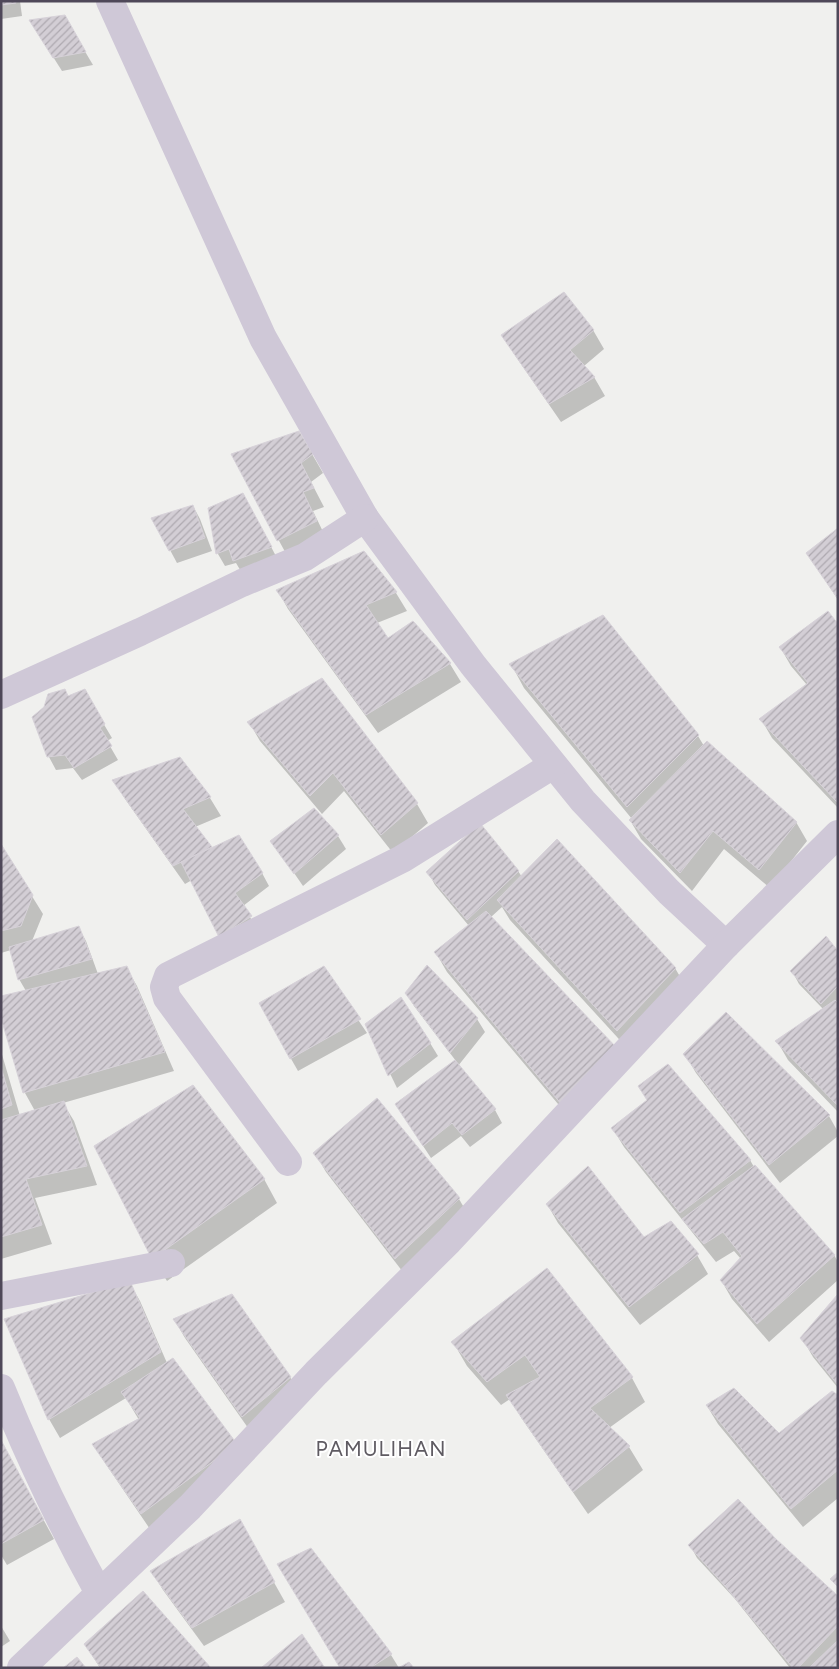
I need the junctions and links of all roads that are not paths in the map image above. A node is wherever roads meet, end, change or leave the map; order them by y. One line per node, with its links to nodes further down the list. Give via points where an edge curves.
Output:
1 (110, 1): 2 (street, via 263,338)
2 (365, 518): 3 (street, via 305,557 242,582); 4 (street, via 473,665)
3 (1, 695)
4 (553, 765): 6 (street, via 663,885); 7 (street, via 402,859 168,976 164,986 167,998)
5 (838, 834): 6 (street)
6 (726, 945): 12 (street, via 449,1241 316,1373 190,1507)
7 (288, 1162)
8 (171, 1263): 9 (street)
9 (1, 1296)
10 (1, 1388): 11 (street)
11 (7, 1417): 12 (street)
12 (100, 1593): 13 (street)
13 (21, 1668)

